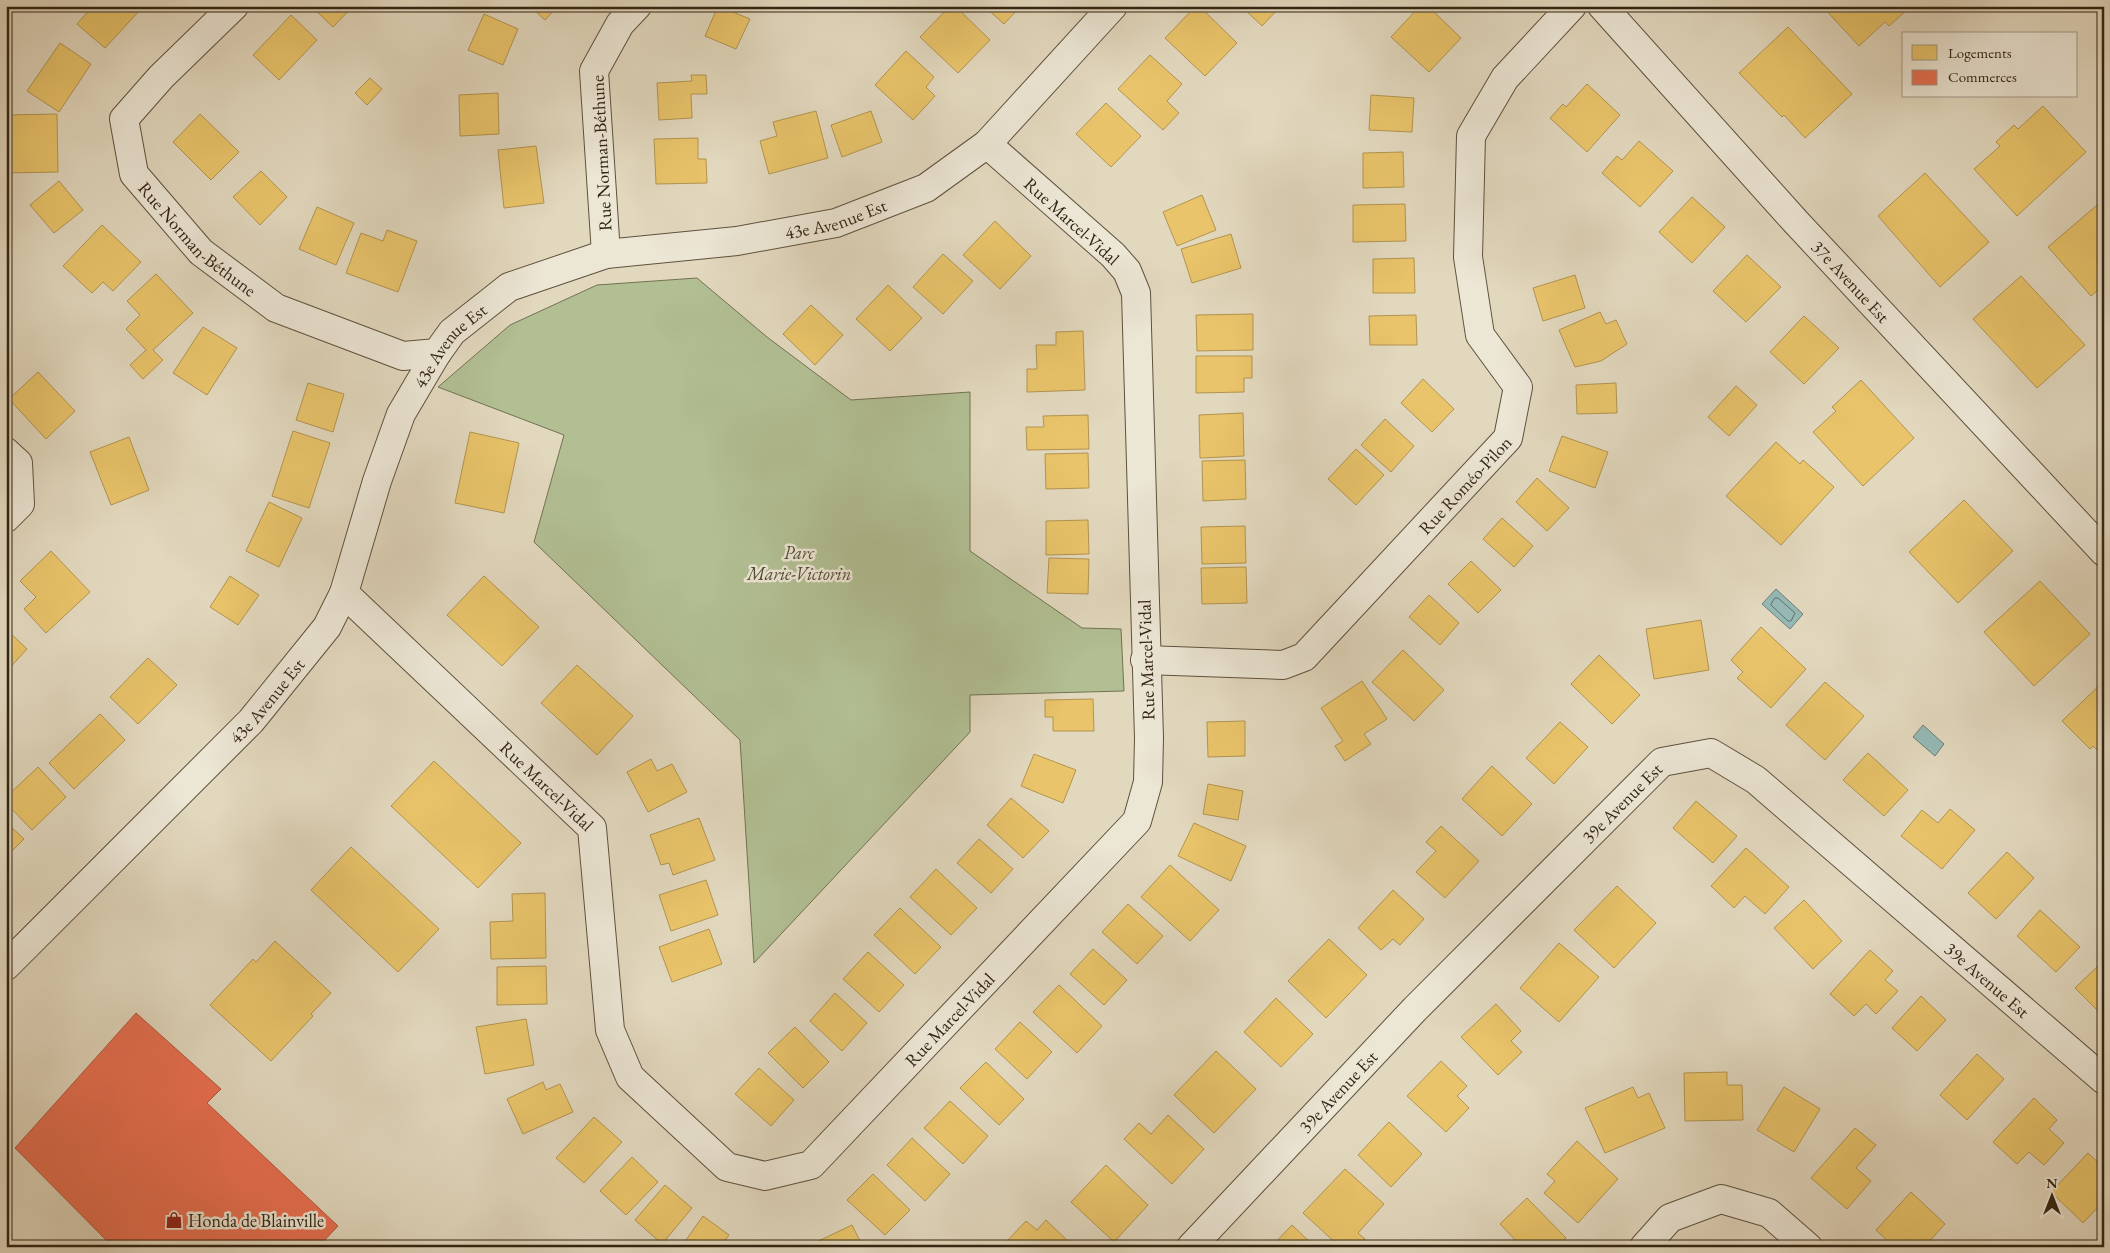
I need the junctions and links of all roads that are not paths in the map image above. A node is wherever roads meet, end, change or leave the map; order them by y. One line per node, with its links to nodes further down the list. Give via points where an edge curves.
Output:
1 (234, 6): 8 (street, Rue Norman-Béthune, via 161,77 124,119 134,174 201,252 276,308 403,356)
2 (637, 6): 7 (street, Rue Norman-Béthune, via 620,24 594,71)
3 (1113, 6): 6 (street, 43e Avenue Est)
4 (1572, 6): 13 (street, Rue Roméo-Pilon, via 1505,78 1471,136 1468,257 1480,335 1518,387 1508,438 1304,657 1283,665)
5 (1602, 6): 11 (street, 37e Avenue Est, via 1796,222)
6 (987, 144): 7 (street, 43e Avenue Est, via 926,188 836,223 737,241); 13 (street, Rue Marcel-Vidal, via 1113,255 1127,272 1136,293)
7 (606, 254): 8 (street, 43e Avenue Est, via 509,286 452,332)
8 (437, 352): 12 (street, 43e Avenue Est, via 401,414 376,481)
9 (6, 452): 10 (street, via 18,463)
10 (13, 511)
11 (2104, 552)
12 (344, 593): 13 (street, Rue Marcel-Vidal, via 592,828 610,1030 630,1077 727,1167 765,1176 810,1165 1137,821 1148,782); 14 (street, 43e Avenue Est, via 327,627 251,721)
13 (1145, 660)
14 (6, 966)
15 (2104, 1080): 16 (street, 39e Avenue Est, via 1756,780 1711,753 1662,762 1415,1009)
16 (1191, 1247)
17 (1644, 1247): 18 (street, via 1670,1218 1721,1199 1769,1213)
18 (1808, 1247)

